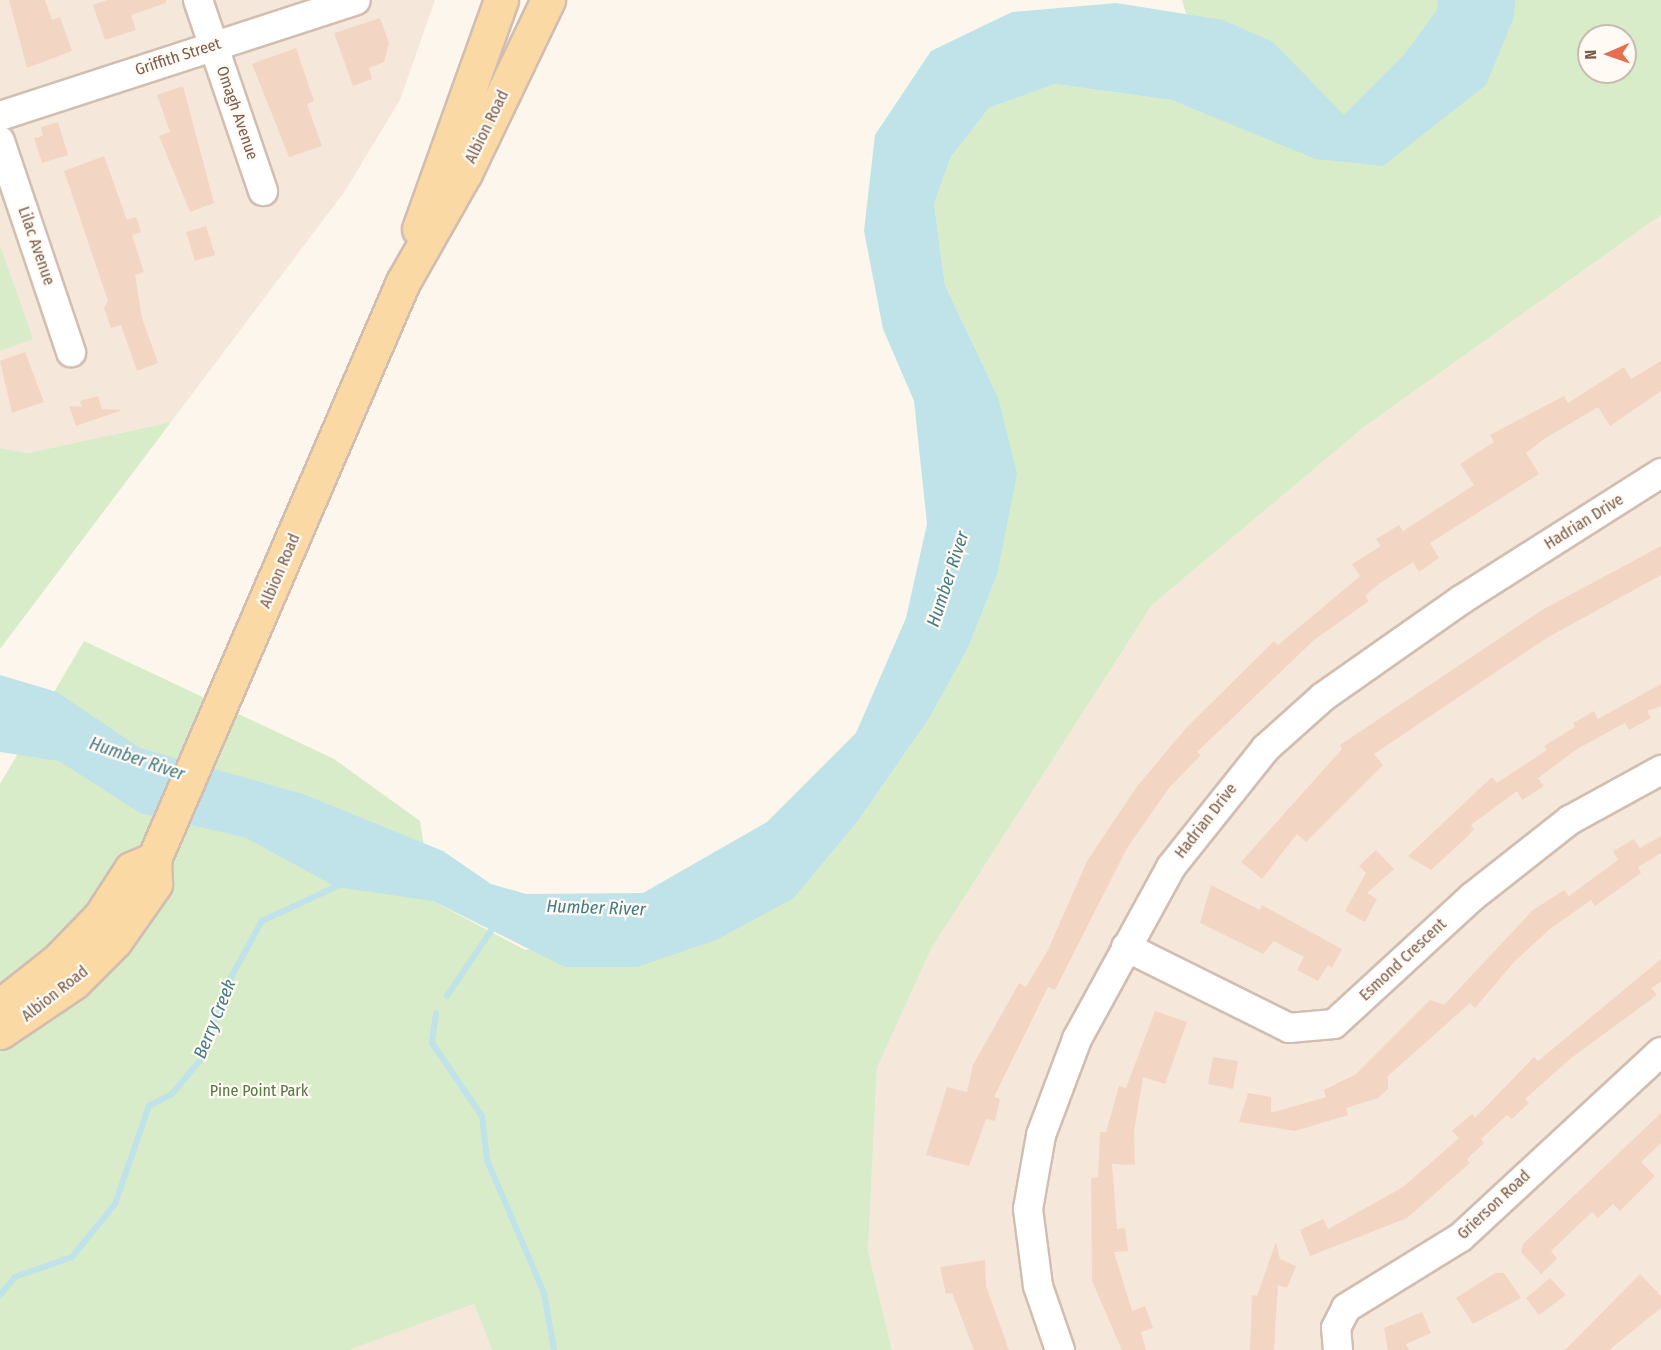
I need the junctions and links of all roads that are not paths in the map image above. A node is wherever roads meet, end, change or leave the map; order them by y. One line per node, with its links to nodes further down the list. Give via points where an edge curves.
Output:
1 (198, 0): 5 (street, Omagh Avenue)
2 (356, 0): 5 (street, Griffith Street)
3 (501, 0): 9 (main road, Albion Road, via 437,166)
4 (548, 0): 9 (main road, Albion Road, via 465,173)
5 (214, 45): 6 (street, Griffith Street); 8 (street, Omagh Avenue)
6 (0, 116)
7 (0, 141): 10 (street, Lilac Avenue)
8 (263, 191)
9 (403, 282): 13 (main road, Albion Road)
10 (71, 352)
11 (1661, 473): 14 (street, Hadrian Drive, via 1461,600 1299,719 1215,806 1171,867)
12 (1661, 770): 14 (street, Esmond Crescent, via 1561,827 1472,897 1334,1024 1289,1028)
13 (154, 859): 15 (main road, Albion Road, via 131,869 100,917 57,961); 16 (main road, Albion Road, via 155,884 115,941 74,982)
14 (1126, 947): 18 (street, Hadrian Drive, via 1077,1039 1053,1102 1041,1135 1028,1209 1038,1286)
15 (0, 1006)
16 (0, 1032)
17 (1661, 1052): 19 (street, Grierson Road, via 1461,1237 1346,1308 1336,1328)
18 (1060, 1350)
19 (1338, 1350)

